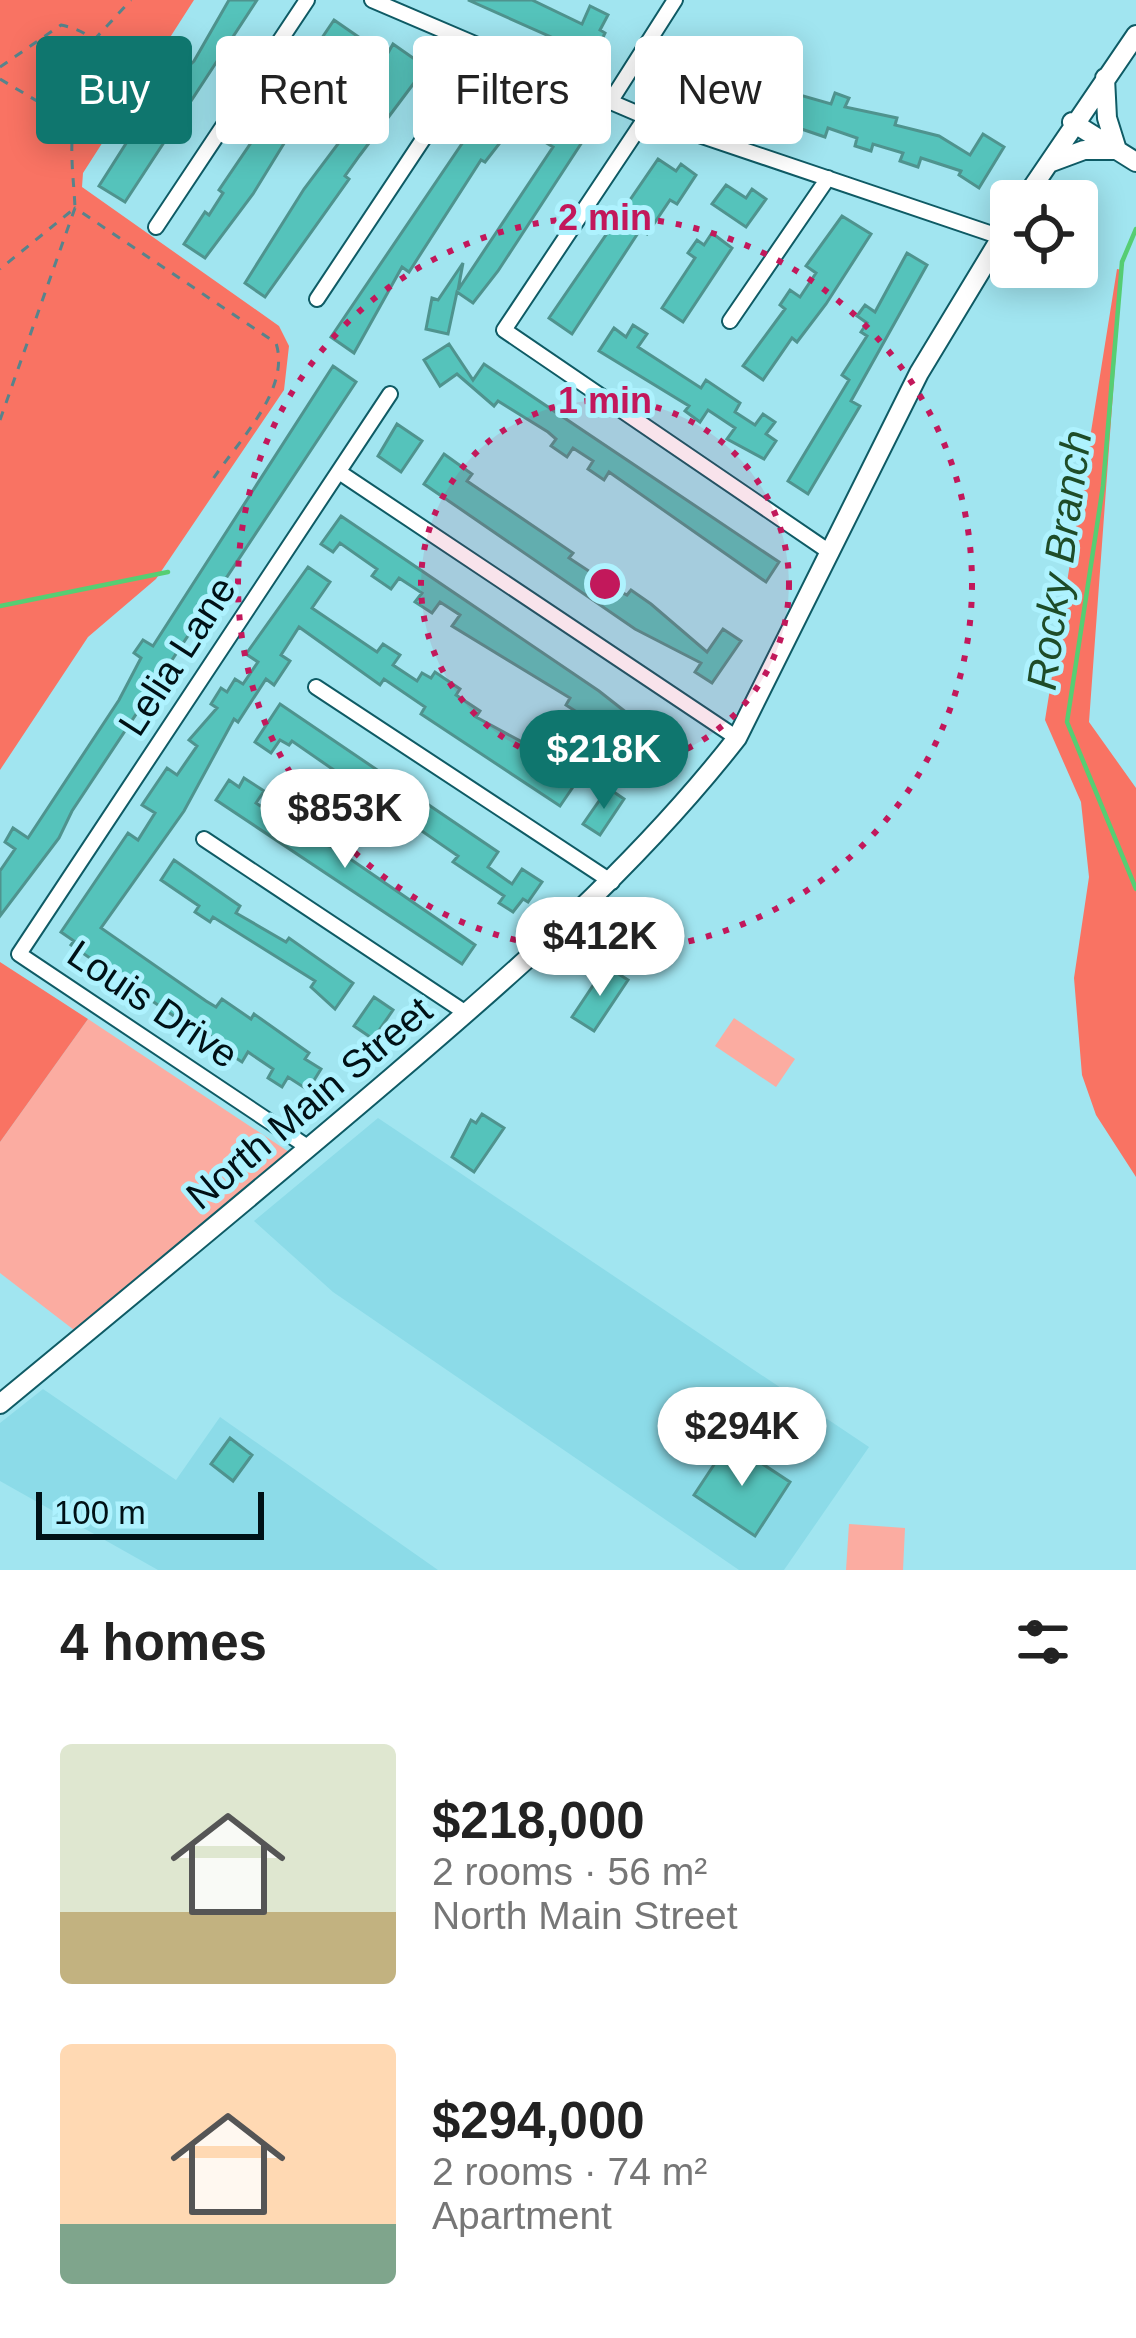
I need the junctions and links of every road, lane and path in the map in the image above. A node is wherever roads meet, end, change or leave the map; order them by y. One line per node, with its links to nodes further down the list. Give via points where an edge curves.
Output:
1 (131, 0): 8 (path)
2 (307, 0): 28 (street)
3 (372, 0): 9 (street)
4 (676, 0): 15 (street)
5 (1136, 35): 12 (street)
6 (46, 36): 7 (path, via 61,26)
7 (87, 36)
8 (97, 36)
9 (454, 36)
10 (36, 43): 11 (path)
11 (0, 67)
12 (1105, 78): 16 (street); 21 (street)
13 (0, 79): 14 (path)
14 (36, 100)
15 (611, 100)
16 (1072, 122): 21 (street); 23 (street)
17 (635, 133): 37 (street, via 504,330)
18 (74, 144): 26 (path)
19 (420, 144): 31 (street)
20 (728, 144): 24 (street)
21 (1117, 150): 22 (street); 23 (street, via 1084,150)
22 (1136, 162)
23 (1046, 165): 25 (street)
24 (828, 178): 27 (street); 32 (street)
25 (1036, 180)
26 (75, 208): 30 (path); 34 (path); 36 (path, via 276,343 278,382)
27 (990, 224)
28 (156, 227)
29 (990, 255): 37 (street, North Main Street, via 919,373)
30 (0, 269)
31 (316, 299)
32 (730, 321)
33 (390, 394): 35 (street, Lelia Lane)
34 (0, 420)
35 (339, 472): 39 (street); 42 (street, Lelia Lane)
36 (213, 478)
37 (831, 553): 39 (street, North Main Street)
38 (316, 687): 41 (street)
39 (736, 738): 41 (street, North Main Street)
40 (204, 839): 43 (street)
41 (611, 881): 43 (street, North Main Street)
42 (20, 954): 44 (street, Louis Drive)
43 (466, 1013): 44 (street, North Main Street)
44 (309, 1148): 45 (street, North Main Street)
45 (0, 1404)

